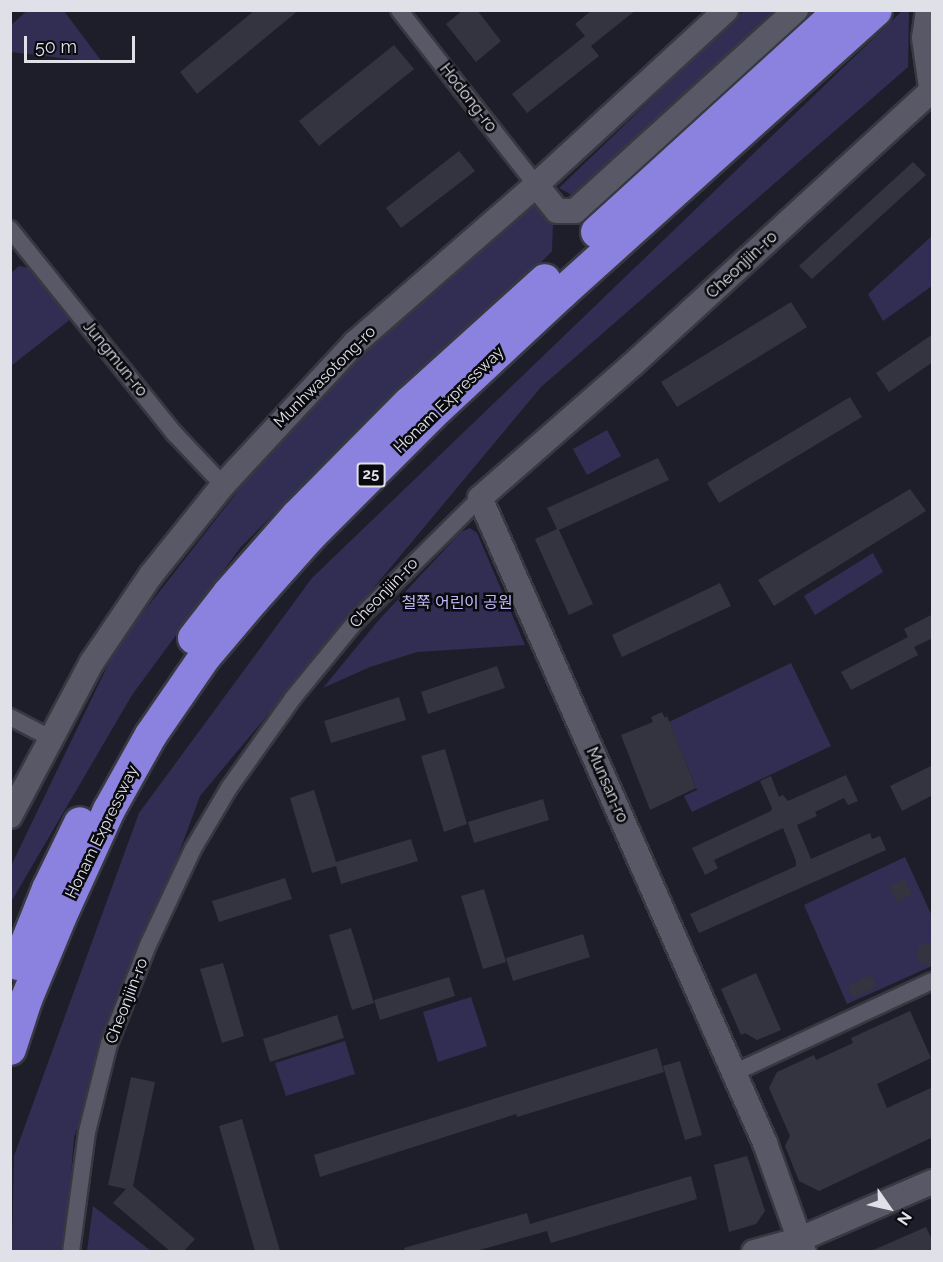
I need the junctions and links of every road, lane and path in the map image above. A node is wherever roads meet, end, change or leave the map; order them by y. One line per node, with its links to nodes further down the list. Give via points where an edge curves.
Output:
1 (399, 10): 8 (street, Hodong-ro)
2 (726, 10): 8 (street, Munhwasotong-ro)
3 (796, 10): 8 (street, via 575,211 557,211)
4 (841, 10): 16 (highway, Honam Expressway / 25, via 409,403 297,516 230,593 180,655 123,740 48,889)
5 (876, 10): 17 (highway, Honam Expressway / 25, via 431,416 312,534 204,658 152,735 109,810 26,1000)
6 (928, 10): 7 (street, via 924,38)
7 (932, 92): 11 (street, Cheonjiin-ro)
8 (536, 185): 10 (street, Munhwasotong-ro, via 355,343)
9 (10, 229): 10 (street, Jungmun-ro, via 175,434)
10 (223, 485): 13 (street, Munhwasotong-ro, via 123,614)
11 (480, 498): 18 (street, Munsan-ro); 21 (street, Cheonjiin-ro, via 356,621 293,698 229,788 193,849 148,945 110,1044 87,1132)
12 (10, 717): 13 (street)
13 (50, 738): 14 (street, Munhwasotong-ro)
14 (10, 816)
15 (933, 981): 18 (street)
16 (10, 983)
17 (10, 1049)
18 (734, 1073): 20 (street, Munsan-ro, via 766,1147)
19 (933, 1182): 20 (street)
20 (801, 1246): 22 (street)
21 (71, 1251)
22 (754, 1251)

